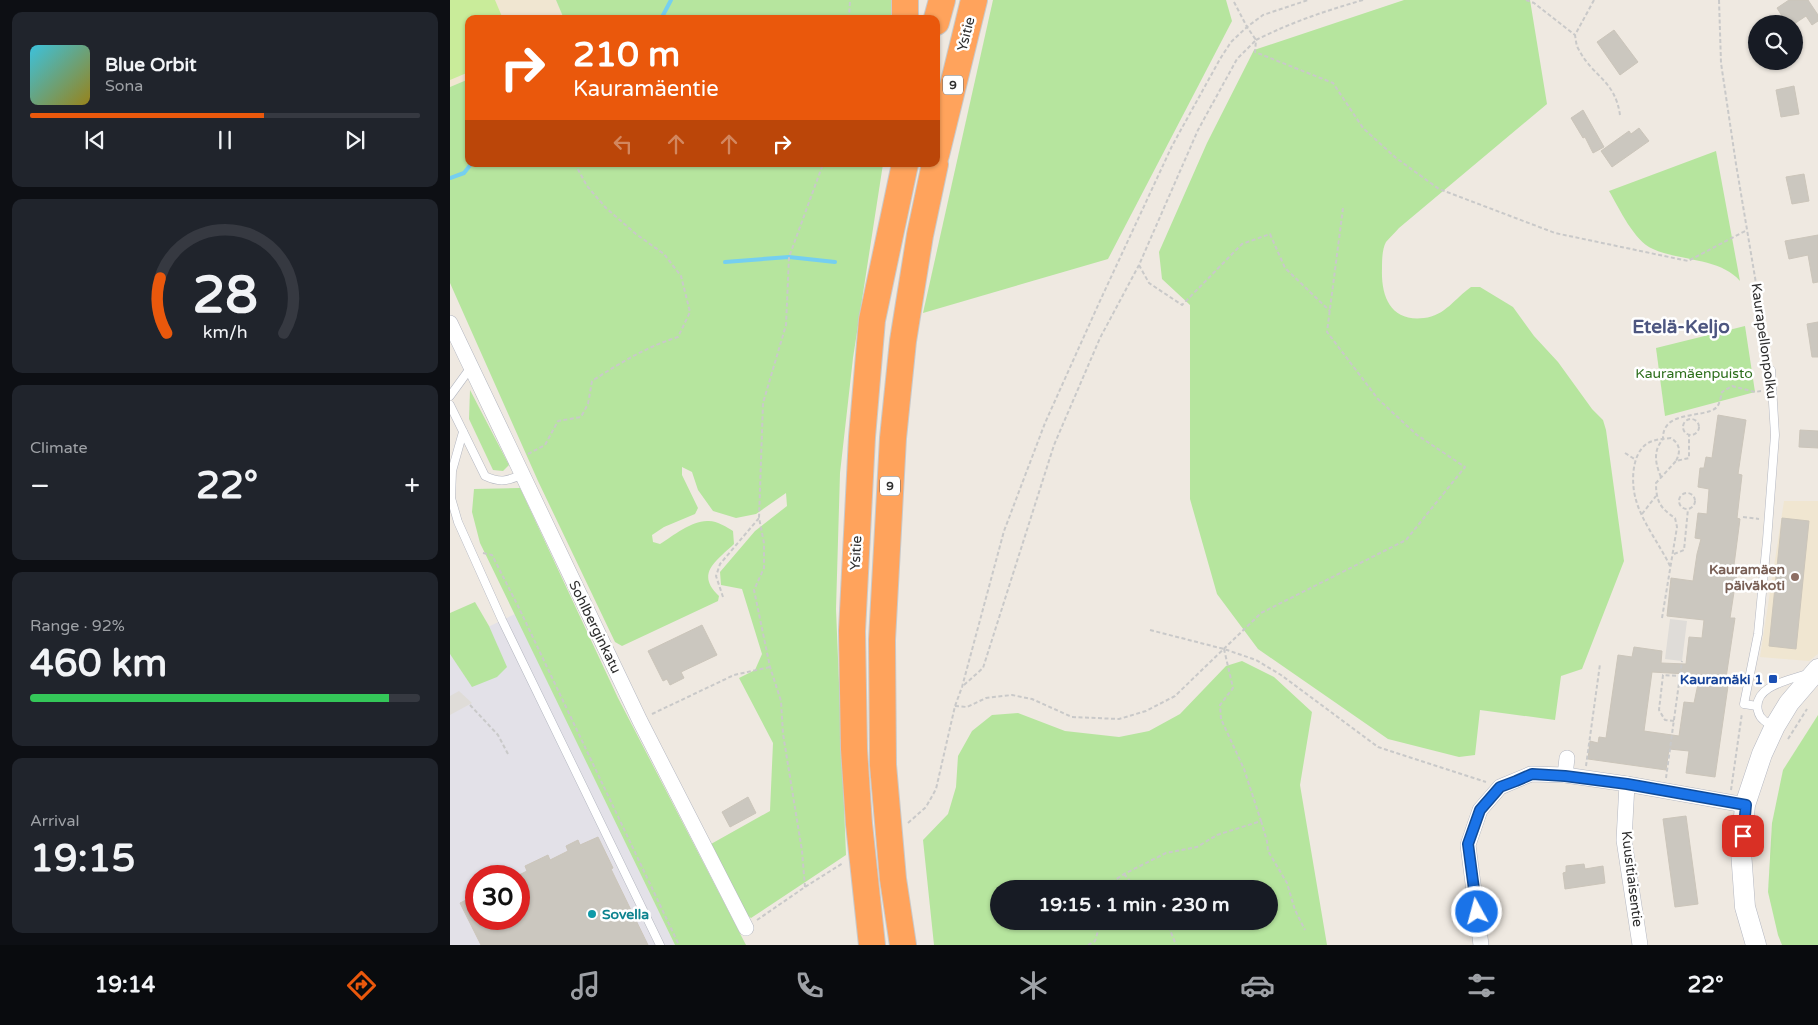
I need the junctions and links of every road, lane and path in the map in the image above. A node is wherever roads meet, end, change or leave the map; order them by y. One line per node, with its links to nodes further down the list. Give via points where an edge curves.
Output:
1 (850, 0): 11 (path)
2 (905, 0): 12 (highway)
3 (942, 0): 13 (highway)
4 (974, 0): 18 (highway, Ysitie / 9)
5 (1233, 0): 14 (path)
6 (1308, 0): 14 (path, via 1263,15)
7 (1363, 0): 16 (path, via 1312,15)
8 (1526, 0): 15 (path)
9 (1594, 0): 15 (path)
10 (1718, 0): 25 (path, Kaurapellonpolku, via 1721,63)
11 (849, 15)
12 (905, 15)
13 (938, 15)
14 (1247, 27): 16 (path); 61 (path, via 1231,42 1220,59 1172,146 1046,424 1004,531)
15 (1575, 35): 17 (path, via 1578,49 1611,88 1618,101)
16 (1256, 40): 25 (path, via 1254,52 1333,83 1363,128 1396,158 1439,189 1555,233 1688,261); 26 (path, via 1237,59 1198,130)
17 (1620, 115)
18 (940, 139)
19 (577, 167): 41 (path, via 587,186 606,208 664,254 681,276 690,312 678,338 656,344 592,381 588,404 581,417 558,421 545,445)
20 (822, 167): 47 (path, via 789,257 786,325 763,403)
21 (891, 167): 28 (highway)
22 (903, 167): 28 (highway, Ysitie / 9)
23 (933, 167): 92 (highway, 9, via 902,350 893,438 882,640 883,765 893,879)
24 (1343, 208): 27 (path)
25 (1747, 230): 31 (path, Kaurapellonpolku)
26 (1139, 265): 27 (path, via 1149,283 1182,305 1242,244 1270,234 1285,268); 61 (path, via 1100,338 1054,445 982,668)
27 (1330, 311): 55 (path, via 1327,332 1378,400 1417,435 1465,467 1406,540 1261,612)
28 (872, 320): 91 (highway, Ysitie / 9, via 852,631 854,749)
29 (452, 327): 30 (street, Sohlberginkatu)
30 (471, 367): 33 (lane); 41 (street, Sohlberginkatu)
31 (1770, 370): 32 (lane, Kaurapellonpolku)
32 (1772, 389): 37 (path, via 1755,392 1732,386 1722,392 1719,405 1714,409 1683,416 1670,423 1663,432); 48 (lane, Kaurapellonpolku, via 1775,435)
33 (450, 396)
34 (450, 406): 35 (lane)
35 (463, 432): 41 (lane, via 485,476 506,482); 49 (lane, via 452,471 452,498 458,522)
36 (1689, 435): 36 (path, via 1698,430 1697,422 1692,419 1682,426); 40 (path, via 1689,458)
37 (1663, 439): 39 (path, via 1647,443); 40 (path, via 1671,438 1677,442 1680,450); 42 (path, via 1655,454)
38 (1625, 453): 39 (path)
39 (1636, 460): 45 (path, via 1633,486)
40 (1676, 461): 42 (path)
41 (518, 468): 67 (street, Sohlberginkatu)
42 (1661, 477): 43 (path, via 1656,483)
43 (1656, 496): 45 (path); 50 (path, via 1664,511 1675,518)
44 (1688, 509): 44 (path, via 1695,500 1693,495 1685,492 1678,502); 50 (path, via 1684,550)
45 (1642, 514): 51 (path)
46 (1743, 517): 48 (path)
47 (759, 518): 52 (path, via 720,564 716,576); 58 (path, via 764,568 754,590)
48 (1769, 520): 62 (lane, Kaurapellonpolku, via 1758,634)
49 (471, 550): 89 (lane); 90 (path, via 492,555)
50 (1673, 555): 51 (path)
51 (1670, 566): 53 (path)
52 (723, 596)
53 (1662, 618)
54 (1150, 630): 55 (path)
55 (1224, 649): 65 (path, via 1175,696 1146,711 1119,719 1072,717 1012,695 986,698 967,707); 75 (path, via 1256,660 1280,675 1378,747); 78 (path, via 1233,688 1220,705 1221,719 1244,769)
56 (1682, 661): 60 (path)
57 (1600, 664): 73 (path)
58 (770, 667): 67 (path, via 734,675); 84 (path, via 781,701)
59 (1817, 670): 66 (lane, via 1771,686 1760,696); 69 (street, via 1790,703)
60 (1680, 676): 68 (path); 68 (path, via 1663,675 1659,710 1665,720)
61 (962, 687): 65 (path)
62 (1744, 704): 66 (lane); 77 (path)
63 (470, 705): 70 (path, via 498,735)
64 (1809, 705): 69 (path)
65 (955, 706): 79 (path, via 936,789 926,807)
66 (1756, 706): 69 (lane, via 1759,716)
67 (640, 720): 85 (street, Sohlberginkatu)
68 (1674, 721): 76 (path)
69 (1781, 732): 77 (street, via 1762,754)
70 (508, 754)
71 (1567, 758): 72 (street)
72 (1565, 776): 73 (street); 75 (street, via 1532,774)
73 (1584, 778): 74 (street)
74 (1627, 784): 76 (street); 96 (street, Kuusitiaisentie, via 1624,840)
75 (1500, 787): 95 (street, via 1480,810 1468,844)
76 (1664, 790): 77 (street)
77 (1737, 804): 97 (street, via 1745,907)
78 (1260, 821): 81 (path, via 1217,835 1197,846 1166,852); 88 (path, via 1268,851 1288,883 1295,910)
79 (906, 825)
80 (849, 860): 84 (path)
81 (1124, 874): 82 (path); 83 (path)
82 (1115, 880)
83 (1129, 880)
84 (805, 887): 85 (path)
85 (746, 928)
86 (1098, 930): 93 (path, via 1095,941)
87 (1170, 930): 94 (path)
88 (1305, 930)
89 (660, 945)
90 (679, 945)
91 (872, 945)
92 (903, 945)
93 (1088, 945)
94 (1176, 945)
95 (1481, 945)
96 (1640, 945)
97 (1756, 945)

